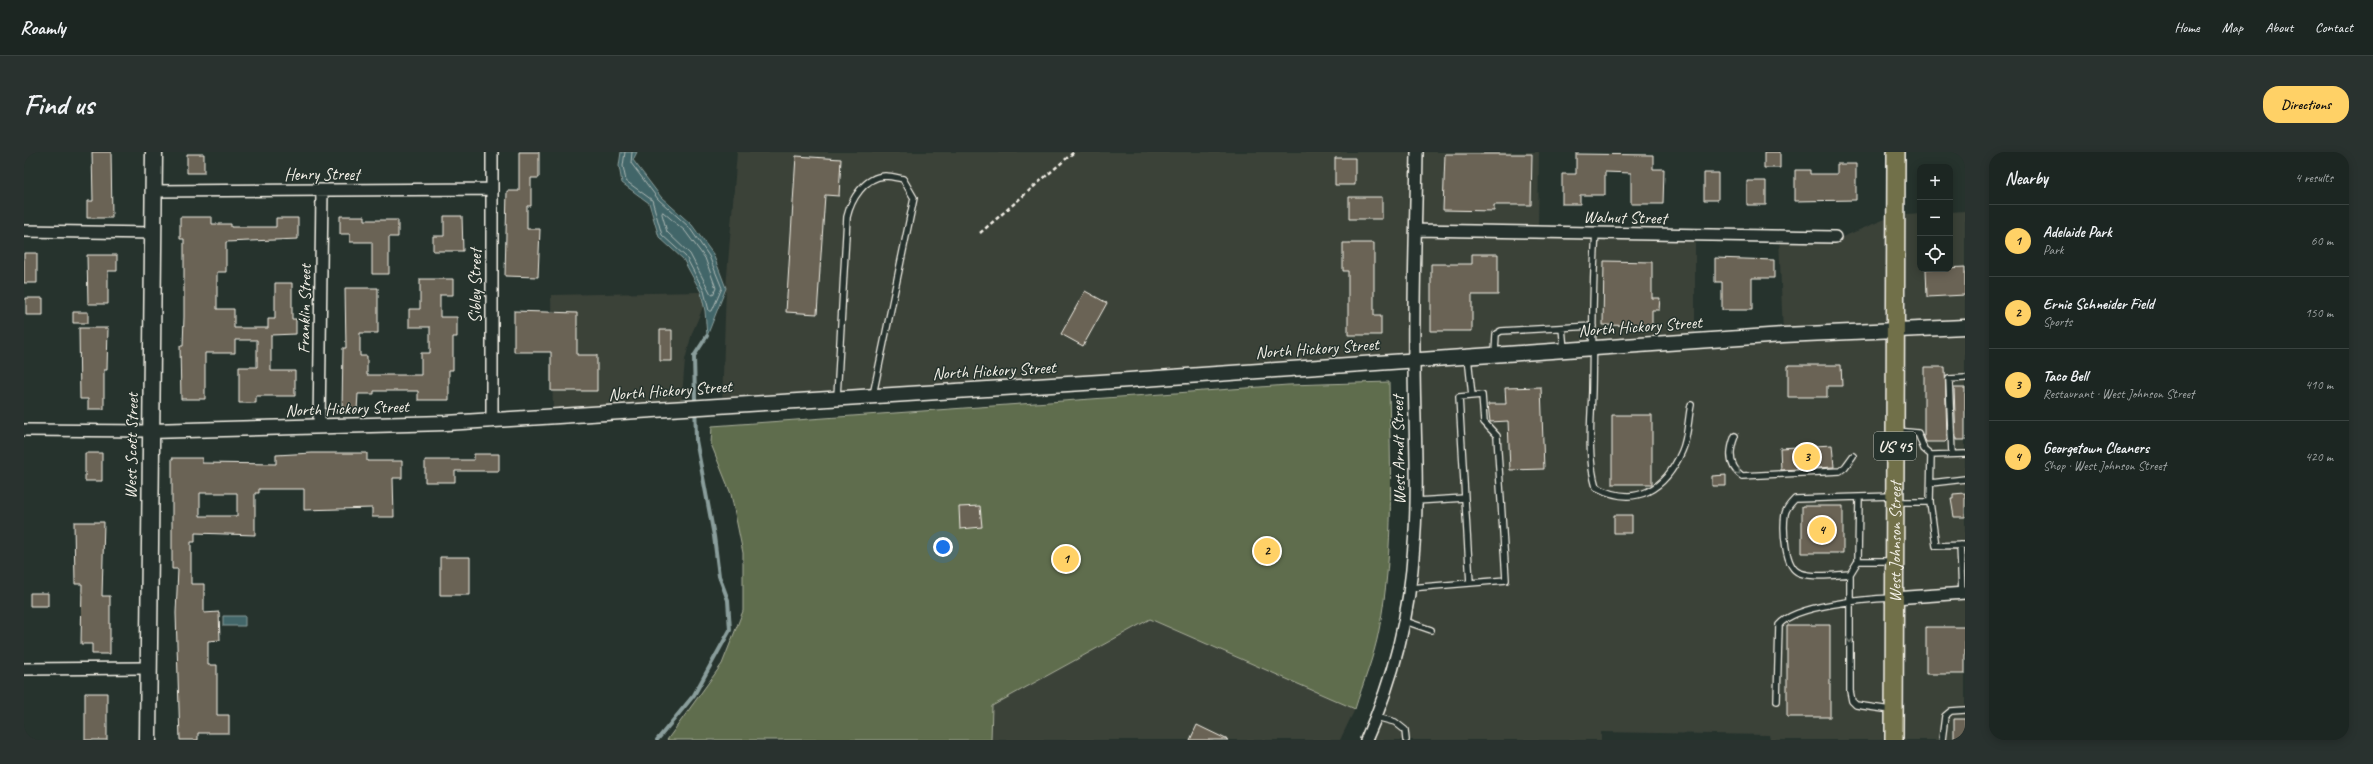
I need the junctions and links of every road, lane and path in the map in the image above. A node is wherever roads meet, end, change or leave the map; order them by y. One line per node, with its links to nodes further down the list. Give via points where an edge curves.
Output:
1 (154, 152): 7 (main road, West Scott Street)
2 (492, 152): 6 (street, Sibley Street)
3 (1074, 152): 12 (path)
4 (1417, 152): 9 (street, West Arndt Street)
5 (1896, 152): 18 (main road, West Johnson Street / US 45)
6 (492, 189): 8 (street, Henry Street); 29 (street, Sibley Street)
7 (153, 191): 8 (street, Henry Street); 11 (main road, West Scott Street)
8 (322, 191): 30 (street, Franklin Street)
9 (1416, 230): 13 (street, Walnut Street); 23 (street, West Arndt Street)
10 (24, 231): 11 (street)
11 (153, 233): 32 (main road, West Scott Street)
12 (980, 233)
13 (1596, 234): 14 (street, Walnut Street); 15 (lane)
14 (1835, 237)
15 (1592, 326): 17 (lane); 19 (lane)
16 (1965, 327): 18 (street, North Hickory Street)
17 (1562, 328): 20 (lane); 21 (lane, via 1501,331 1496,334)
18 (1895, 330): 19 (street, North Hickory Street); 33 (main road, West Johnson Street / US 45)
19 (1592, 347): 20 (street, North Hickory Street); 28 (lane, via 1591,470 1596,487 1608,493 1628,497 1653,490 1661,484 1683,450)
20 (1564, 349): 21 (street, North Hickory Street)
21 (1495, 353): 22 (street, North Hickory Street)
22 (1468, 355): 23 (street, North Hickory Street); 26 (lane)
23 (1414, 359): 25 (street, North Hickory Street, via 1100,382); 44 (street, West Arndt Street)
24 (1965, 378): 35 (lane, via 1949,380)
25 (873, 395): 27 (street, North Hickory Street); 27 (lane, via 914,198 903,179 884,176 871,181 860,190 851,201 847,217)
26 (1472, 396): 41 (lane, via 1459,397); 50 (lane, via 1482,395 1484,422 1497,436 1506,580)
27 (837, 397): 29 (street, North Hickory Street)
28 (1691, 405)
29 (492, 420): 30 (street, North Hickory Street)
30 (319, 427): 32 (street, North Hickory Street)
31 (24, 430): 32 (street, North Hickory Street)
32 (150, 431): 57 (main road, West Scott Street)
33 (1895, 431): 37 (lane, via 1918,433 1924,449); 43 (main road, West Johnson Street / US 45)
34 (1735, 436): 38 (lane, one-way to 38, via 1731,455 1732,465 1742,476 1840,470 1845,468)
35 (1952, 454): 36 (lane); 37 (lane)
36 (1965, 454)
37 (1931, 455): 40 (lane)
38 (1853, 456)
39 (1965, 479): 40 (lane)
40 (1930, 483): 45 (lane)
41 (1465, 498): 44 (lane); 50 (lane)
42 (1859, 498): 43 (lane); 47 (lane); 49 (lane, via 1795,499 1785,513 1787,556 1791,566 1799,573 1814,576)
43 (1894, 499): 45 (lane); 48 (main road, West Johnson Street / US 45)
44 (1415, 501): 51 (street, West Arndt Street, via 1415,540)
45 (1930, 502): 46 (lane, via 1936,546)
46 (1962, 545): 52 (lane)
47 (1858, 561): 48 (lane); 49 (lane)
48 (1894, 561): 53 (main road, West Johnson Street / US 45)
49 (1850, 574): 54 (lane)
50 (1470, 583): 51 (lane)
51 (1410, 588): 55 (street, West Arndt Street)
52 (1963, 594): 53 (street)
53 (1894, 598): 54 (lane); 60 (main road, West Johnson Street / US 45)
54 (1850, 601): 59 (lane, via 1797,614 1784,619 1779,625); 60 (lane, one-way to 60, via 1852,701 1856,705)
55 (1405, 621): 56 (lane); 62 (street, West Arndt Street, via 1396,658)
56 (1431, 630)
57 (148, 668): 58 (street); 63 (main road, West Scott Street)
58 (24, 669)
59 (1777, 701)
60 (1894, 710): 66 (main road, West Johnson Street / US 45)
61 (1965, 710): 67 (lane, via 1951,711 1945,716)
62 (1376, 717): 64 (street, West Arndt Street); 65 (lane, via 1395,722 1405,730)
63 (148, 740)
64 (1366, 740)
65 (1406, 740)
66 (1894, 740)
67 (1942, 740)

